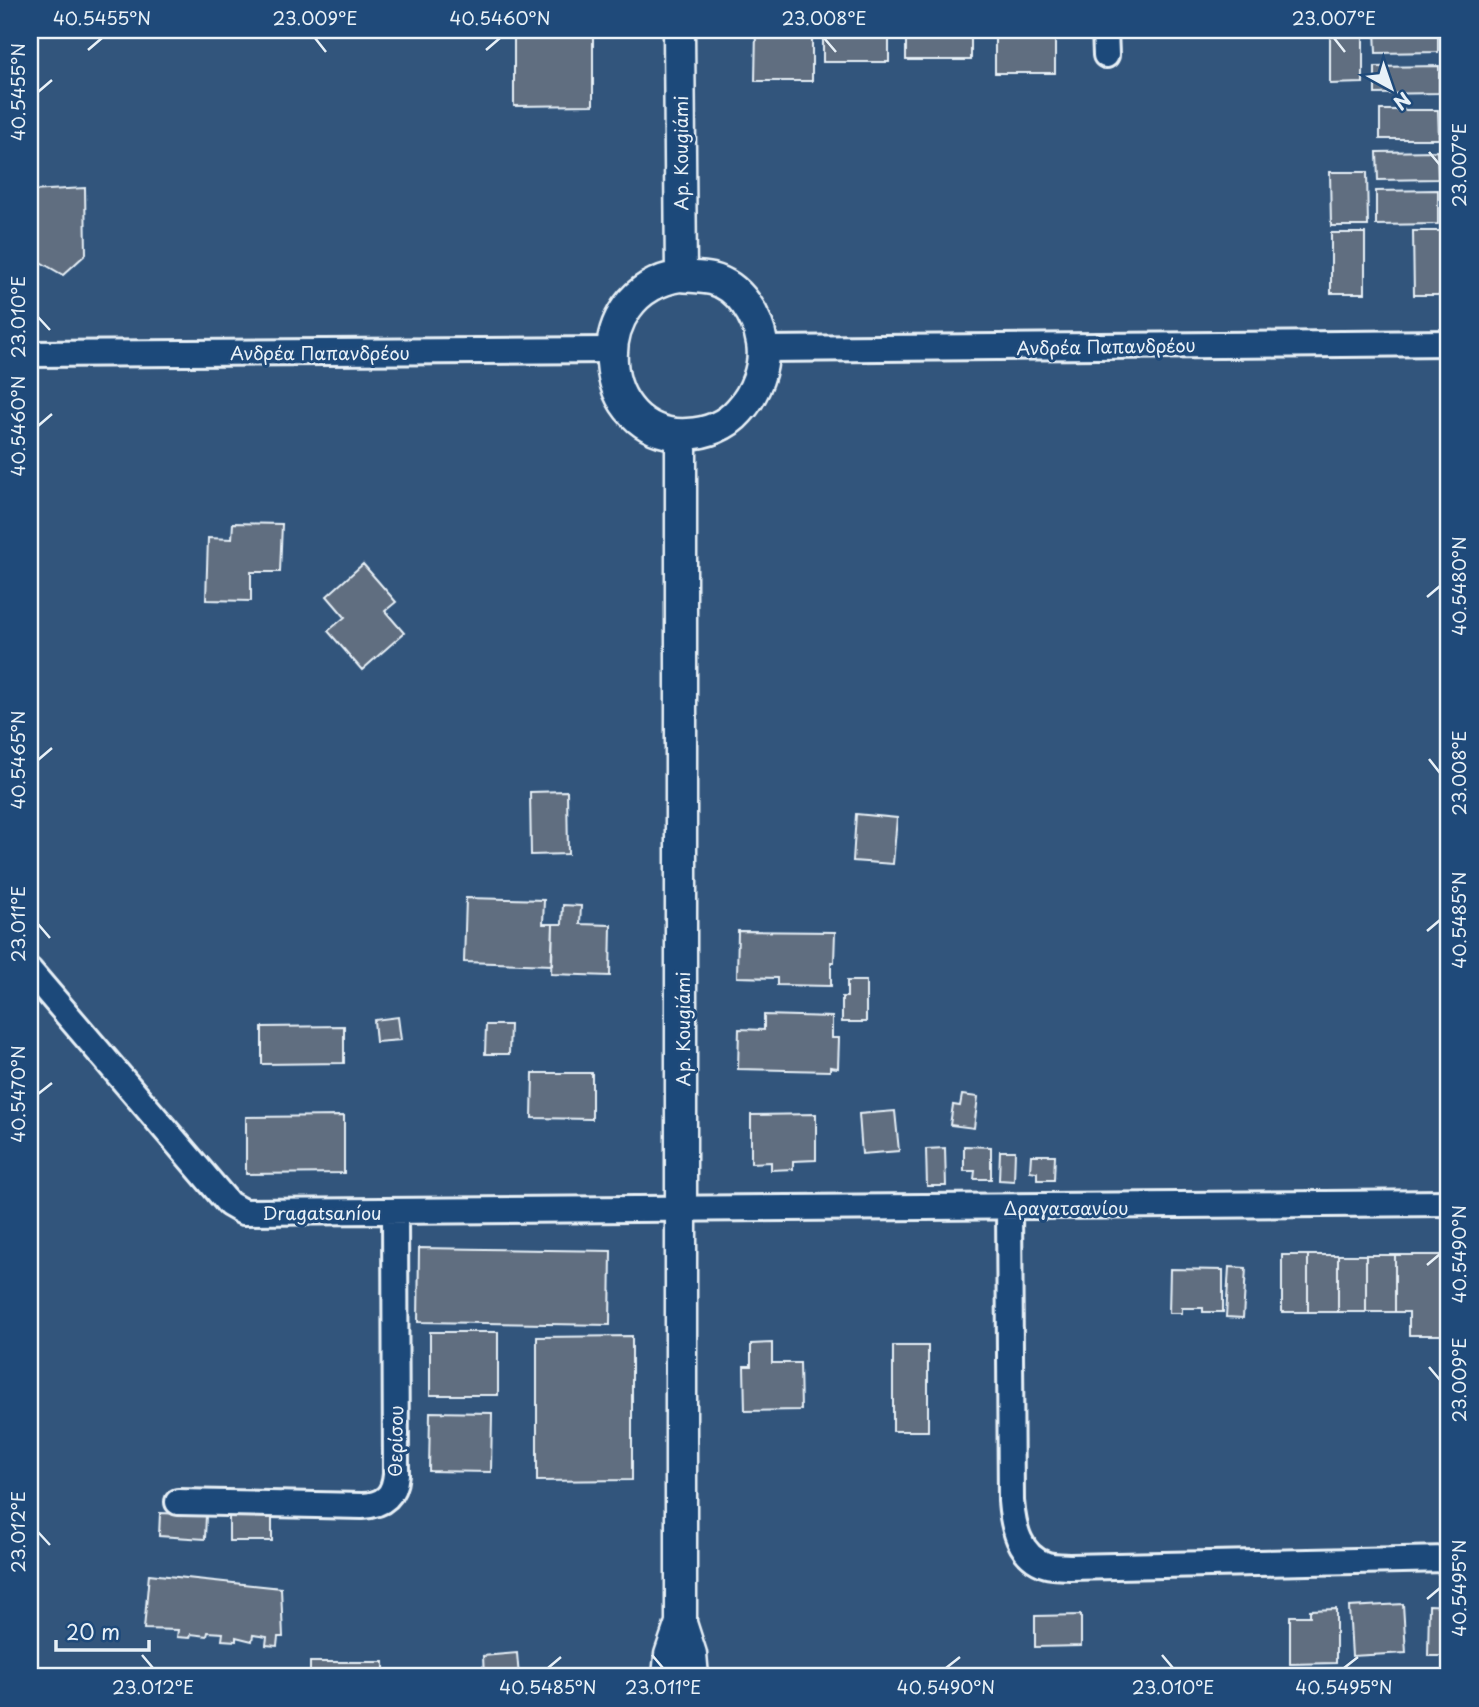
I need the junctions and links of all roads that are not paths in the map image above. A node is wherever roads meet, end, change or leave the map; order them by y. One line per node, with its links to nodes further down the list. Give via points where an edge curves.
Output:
1 (679, 30): 4 (street, Ap. Kougiámi)
2 (1105, 30): 3 (street)
3 (1106, 55)
4 (681, 276): 6 (street, via 715,280 744,300); 7 (street, via 651,284 627,304)
5 (1449, 342): 6 (street, Ανδρέα Παπανδρέου)
6 (764, 349): 9 (street, via 758,381 743,408 701,433)
7 (611, 350): 8 (street, Ανδρέα Παπανδρέου); 9 (street, via 617,386 635,416 661,432)
8 (30, 354)
9 (681, 435): 13 (street, Ap. Kougiámi)
10 (30, 971): 14 (street, Dragatsaníou, via 236,1209 252,1213)
11 (1449, 1203): 12 (street, Δραγατσανίου)
12 (1009, 1207): 13 (street, Δραγατσανίου); 16 (street, via 1011,1501 1019,1541 1029,1555 1046,1565 1069,1567)
13 (682, 1210): 14 (street, Dragatsaníou); 17 (street, Ap. Kougiámi)
14 (395, 1212): 15 (street, Θερίσου, via 396,1474 390,1496 362,1506)
15 (178, 1502)
16 (1449, 1559)
17 (681, 1623): 18 (street, Ap. Kougiámi); 19 (street, Ap. Kougiámi)
18 (668, 1677)
19 (693, 1677)

